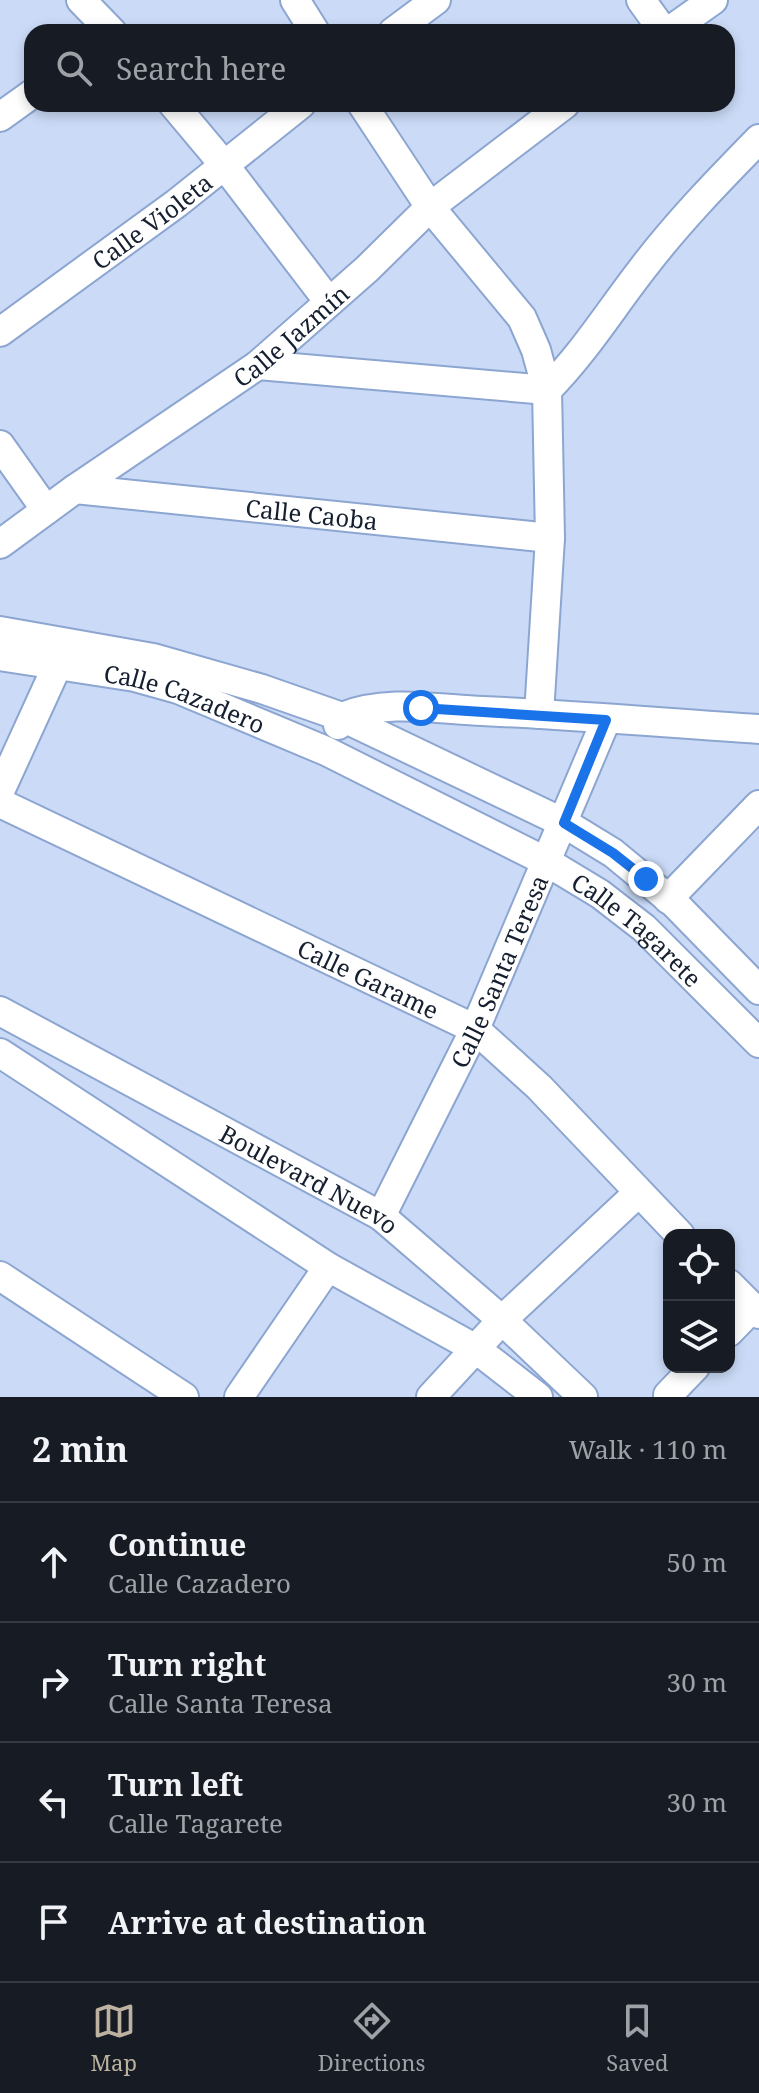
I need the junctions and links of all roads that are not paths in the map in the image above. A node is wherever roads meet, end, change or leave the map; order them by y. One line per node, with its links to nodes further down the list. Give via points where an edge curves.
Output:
1 (81, 0): 6 (street)
2 (295, 0): 7 (street)
3 (436, 0): 8 (street)
4 (641, 0): 9 (street)
5 (713, 0): 10 (street)
6 (104, 24)
7 (310, 24)
8 (404, 24)
9 (660, 24)
10 (678, 24)
11 (24, 100): 16 (street)
12 (180, 112): 18 (street)
13 (291, 112): 18 (street, Calle Violeta)
14 (367, 112): 19 (street)
15 (555, 112): 19 (street, Calle Jazmín)
16 (0, 117)
17 (759, 139): 23 (street, via 692,207 572,366)
18 (225, 166): 20 (street); 21 (street, Calle Violeta)
19 (430, 207): 20 (street, Calle Jazmín); 23 (street, via 522,318)
20 (329, 302): 22 (street, Calle Jazmín)
21 (0, 332)
22 (258, 365): 23 (street); 25 (street, Calle Jazmín)
23 (547, 390): 27 (street)
24 (0, 445): 26 (street)
25 (75, 489): 26 (street, Calle Jazmín); 27 (street, Calle Caoba)
26 (46, 510): 28 (street, Calle Jazmín)
27 (550, 538): 32 (street)
28 (0, 544)
29 (0, 631): 30 (street, Calle Cazadero)
30 (60, 652): 31 (street, Calle Cazadero); 33 (street, Calle Cazadero, via 153,658); 36 (street, Calle Cazadero, via 178,689); 37 (street)
31 (0, 656)
32 (539, 714): 33 (street, via 390,707); 34 (street)
33 (342, 717): 36 (street); 40 (street, Calle Tagarete)
34 (606, 720): 35 (street); 40 (street, Calle Santa Teresa)
35 (759, 729)
36 (326, 751): 41 (street, Calle Tagarete)
37 (0, 791)
38 (0, 803): 45 (street, Calle Garame)
39 (759, 805): 42 (street)
40 (564, 823): 41 (street, Calle Santa Teresa); 42 (street, Calle Tagarete, via 613,853)
41 (547, 862): 45 (street, Calle Santa Teresa); 46 (street, Calle Tagarete, via 644,928)
42 (668, 899): 43 (street, Calle Tagarete)
43 (759, 990)
44 (0, 1011): 49 (street, Boulevard Nuevo)
45 (475, 1029): 48 (street, Calle Garame, via 539,1087); 49 (street, Calle Santa Teresa)
46 (759, 1043)
47 (0, 1053): 51 (street)
48 (638, 1193): 50 (street, Calle Garame); 55 (street)
49 (381, 1216): 55 (street, Boulevard Nuevo)
50 (674, 1229)
51 (328, 1267): 57 (street); 61 (street)
52 (0, 1276): 60 (street)
53 (735, 1290): 54 (street)
54 (756, 1310): 56 (street)
55 (502, 1320): 57 (street); 64 (street, Boulevard Nuevo)
56 (735, 1327)
57 (476, 1349): 62 (street); 63 (street)
58 (689, 1373): 59 (street)
59 (668, 1395)
60 (184, 1397)
61 (239, 1397)
62 (431, 1397)
63 (538, 1397)
64 (583, 1397)

